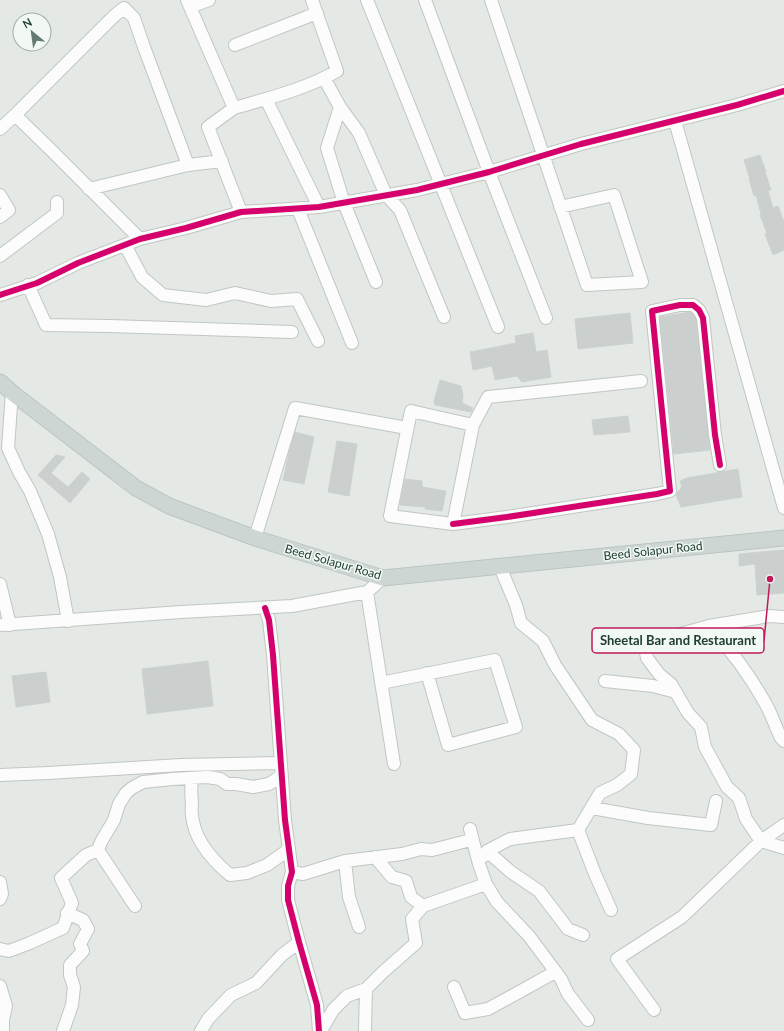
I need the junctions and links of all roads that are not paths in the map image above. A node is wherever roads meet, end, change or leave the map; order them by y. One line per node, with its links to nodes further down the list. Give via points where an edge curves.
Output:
1 (209, 0): 6 (street)
2 (312, 0): 7 (street)
3 (367, 0): 21 (street)
4 (425, 0): 20 (street)
5 (491, 0): 17 (street)
6 (189, 4): 13 (street)
7 (317, 14): 8 (street); 9 (street, via 338,71)
8 (235, 44)
9 (324, 78): 11 (street); 12 (street)
10 (784, 91): 15 (street)
11 (266, 99): 13 (street); 27 (street)
12 (340, 107): 24 (street, via 358,133); 26 (street, via 327,148)
13 (234, 108): 18 (street, via 208,127)
14 (15, 115): 16 (street); 19 (street, via 124,8 134,18); 22 (street)
15 (675, 120): 17 (street); 50 (street)
16 (0, 129)
17 (543, 156): 20 (street); 28 (street)
18 (222, 161): 19 (street); 30 (street)
19 (188, 165): 22 (street)
20 (489, 172): 21 (street); 39 (street)
21 (441, 184): 24 (street); 40 (street)
22 (89, 189): 32 (street)
23 (0, 195): 31 (street, via 9,210)
24 (386, 195): 26 (street); 38 (street, via 400,210)
25 (57, 202): 34 (street, via 58,213)
26 (344, 203): 27 (street); 35 (street)
27 (319, 207): 29 (street)
28 (560, 207): 28 (street, via 587,285 642,282 614,195)
29 (298, 208): 30 (street); 43 (street)
30 (241, 212): 32 (street)
31 (0, 217)
32 (140, 239): 33 (street)
33 (125, 245): 36 (street); 42 (street, via 142,277 163,295 206,300 235,292 271,301 298,300)
34 (0, 256)
35 (376, 282)
36 (28, 286): 37 (street); 41 (street, via 46,326)
37 (0, 295)
38 (444, 317)
39 (546, 318)
40 (498, 327)
41 (292, 332)
42 (318, 341)
43 (352, 343)
44 (641, 381): 47 (street, via 488,397)
45 (0, 382): 46 (main road, Beed Solapur Road)
46 (12, 392): 52 (main road, Beed Solapur Road, via 136,488 169,506); 60 (street, via 8,448 48,534 60,577)
47 (474, 425): 48 (street, via 411,411); 51 (street)
48 (407, 428): 51 (street, via 390,516); 52 (street, via 295,408)
49 (720, 464): 51 (street, via 700,310 693,305 680,305 652,311 670,491)
50 (784, 508)
51 (453, 524)
52 (255, 538): 55 (main road, Beed Solapur Road)
53 (784, 538): 54 (main road, Beed Solapur Road)
54 (500, 567): 55 (main road, Beed Solapur Road); 74 (street, via 521,623 544,641 555,665 592,720 619,734 634,750 631,774 617,785 600,793)
55 (383, 578): 57 (street)
56 (0, 584): 61 (street)
57 (367, 592): 58 (street, via 292,606); 65 (street)
58 (265, 608): 60 (street); 68 (street, via 273,655)
59 (784, 617): 62 (street, via 769,616)
60 (68, 621): 61 (street)
61 (5, 625)
62 (709, 626): 66 (street, via 644,647 647,658); 67 (street, via 746,672 765,702)
63 (427, 673): 63 (street, via 495,660 516,727 448,745); 65 (street)
64 (605, 681): 66 (street, via 654,686)
65 (381, 683): 69 (street)
66 (676, 692): 77 (street, via 688,713 701,726 705,747 727,787 739,798 746,819)
67 (784, 742)
68 (280, 763): 70 (street, via 180,765); 71 (street)
69 (394, 764)
70 (0, 775)
71 (281, 776): 72 (street, via 269,784 253,787 227,784 220,779 207,777); 80 (street)
72 (192, 778): 79 (street, via 143,782 132,788 119,804 114,820); 80 (street, via 192,816 196,831 202,845 230,875 246,873 267,865)
73 (716, 801): 74 (street, via 712,825 648,818)
74 (592, 808): 76 (street)
75 (784, 825): 77 (street)
76 (578, 830): 81 (street, via 510,839); 91 (street)
77 (761, 841): 78 (street); 101 (street, via 682,917 617,959)
78 (784, 848)
79 (98, 850): 89 (street); 92 (street, via 86,855 60,878 72,903)
80 (288, 850): 85 (street)
81 (487, 851): 84 (street); 94 (street, via 511,872 540,891 568,929)
82 (375, 857): 83 (street); 84 (street, via 421,849 432,850 467,841 471,835); 90 (street, via 392,877 406,881 411,897)
83 (344, 861): 85 (street, via 303,874); 93 (street, via 349,897)
84 (479, 864): 87 (street)
85 (292, 872): 95 (street, via 288,900)
86 (0, 882): 88 (street)
87 (486, 884): 90 (street); 97 (street, via 496,902 529,936)
88 (0, 898)
89 (135, 906)
90 (423, 906): 100 (street, via 412,918 416,943)
91 (611, 910)
92 (67, 914): 96 (street, via 63,928 9,951); 104 (street, via 83,920 88,929 80,944 83,951 70,965 74,987 72,1005)
93 (359, 927)
94 (583, 935)
95 (298, 942): 105 (street, via 256,983 231,995 208,1019); 106 (street, via 317,1005)
96 (0, 949)
97 (555, 972): 99 (street, via 488,1009 465,1013); 102 (street)
98 (0, 986): 103 (street, via 6,1006)
99 (454, 987)
100 (366, 989): 106 (street, via 348,996 333,1010); 107 (street)
101 (654, 1010)
102 (588, 1020)
103 (3, 1031)
104 (63, 1031)
105 (201, 1031)
106 (320, 1031)
107 (366, 1031)

